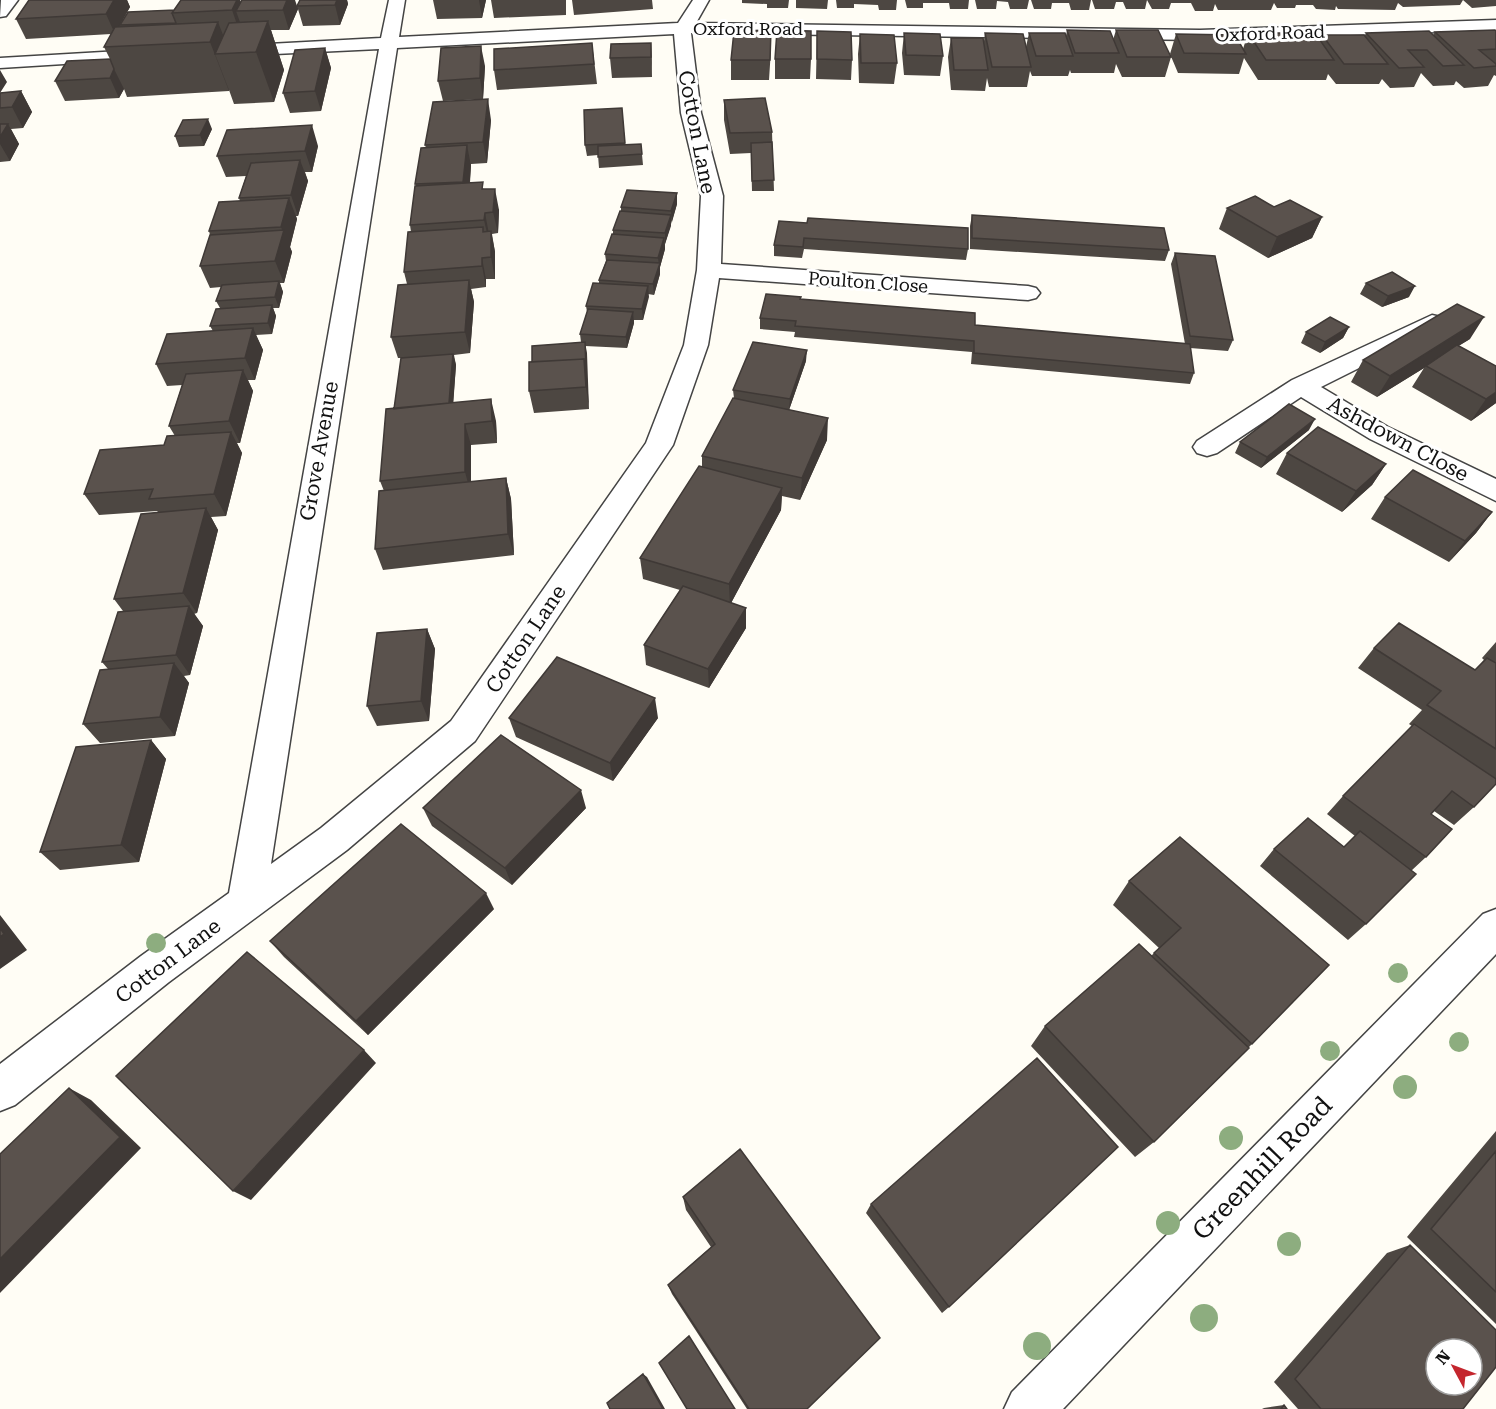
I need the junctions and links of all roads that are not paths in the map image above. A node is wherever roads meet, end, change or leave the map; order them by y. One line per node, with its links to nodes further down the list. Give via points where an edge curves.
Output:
1 (10, 0): 4 (street)
2 (397, 0): 7 (street, Grove Avenue)
3 (701, 0): 6 (street)
4 (0, 12)
5 (1496, 24): 6 (street, Oxford Road, via 1200,35)
6 (683, 28): 7 (street, Oxford Road); 11 (street, Cotton Lane, via 691,113 712,196)
7 (388, 43): 8 (street, Oxford Road); 17 (street, Grove Avenue)
8 (212, 52)
9 (166, 54): 10 (street)
10 (0, 63)
11 (709, 270): 12 (street, Poulton Close); 17 (street, Cotton Lane, via 696,345 659,445 463,730 334,839)
12 (1028, 293)
13 (1432, 322): 14 (street, Ashdown Close)
14 (1301, 386): 15 (street, Ashdown Close); 16 (street, Ashdown Close, via 1379,433)
15 (1207, 447)
16 (1496, 491)
17 (246, 903): 19 (street, Cotton Lane, via 154,969)
18 (1496, 927): 20 (street, Greenhill Road)
19 (0, 1090)
20 (1029, 1409)

